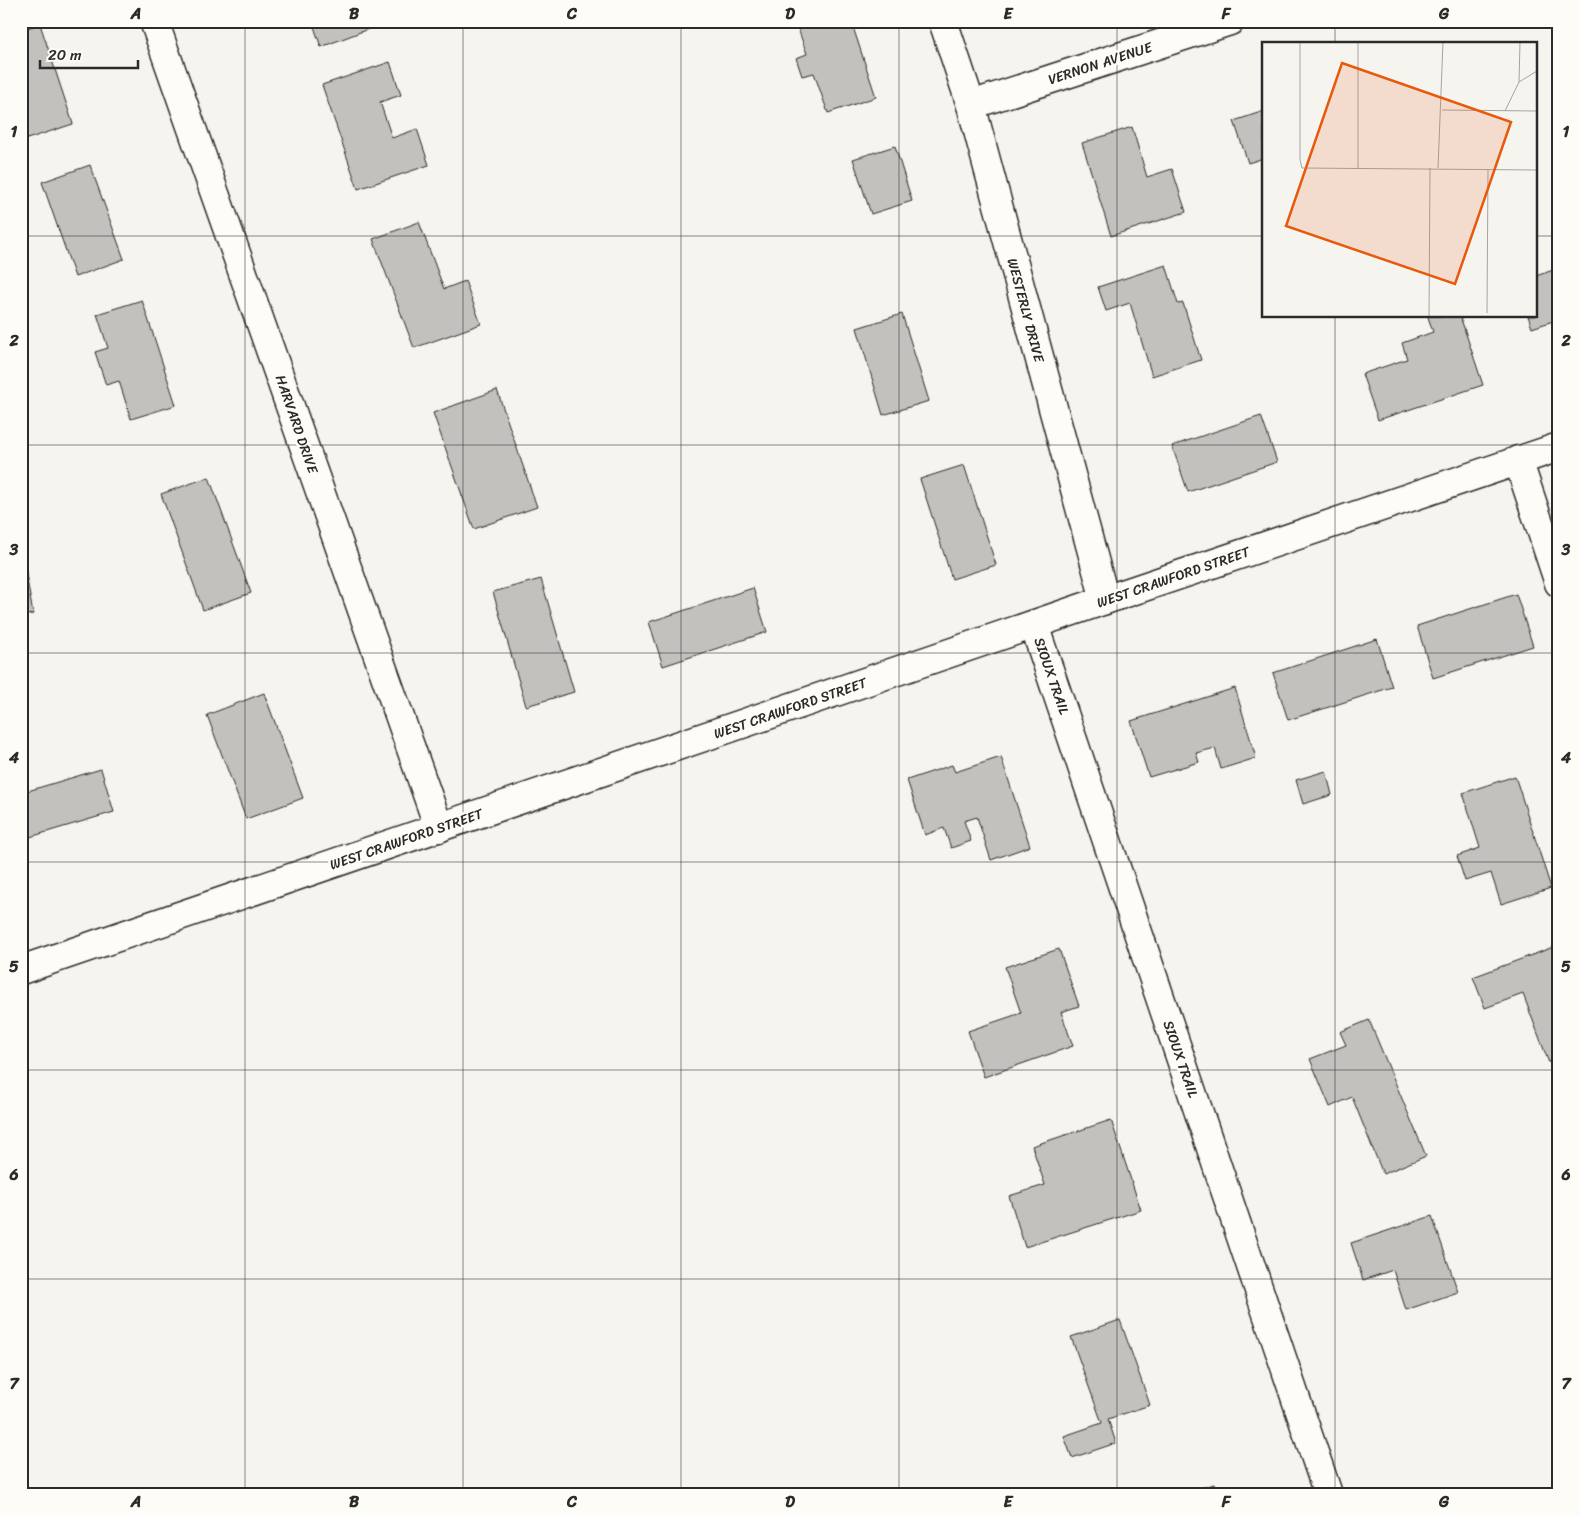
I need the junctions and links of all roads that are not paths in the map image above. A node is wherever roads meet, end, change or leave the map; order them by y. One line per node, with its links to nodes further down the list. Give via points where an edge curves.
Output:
1 (154, 21): 10 (street, HARVARD DRIVE)
2 (942, 21): 4 (street, WESTERLY DRIVE)
3 (1230, 21): 4 (street, VERNON AVENUE)
4 (971, 105): 8 (street, WESTERLY DRIVE)
5 (1559, 447): 6 (street, WEST CRAWFORD STREET)
6 (1518, 460): 7 (street); 8 (street, WEST CRAWFORD STREET)
7 (1559, 583)
8 (1105, 600): 9 (street, WEST CRAWFORD STREET)
9 (1034, 625): 10 (street, WEST CRAWFORD STREET); 12 (street, SIOUX TRAIL)
10 (439, 828): 11 (street, WEST CRAWFORD STREET)
11 (21, 970)
12 (1328, 1494)

